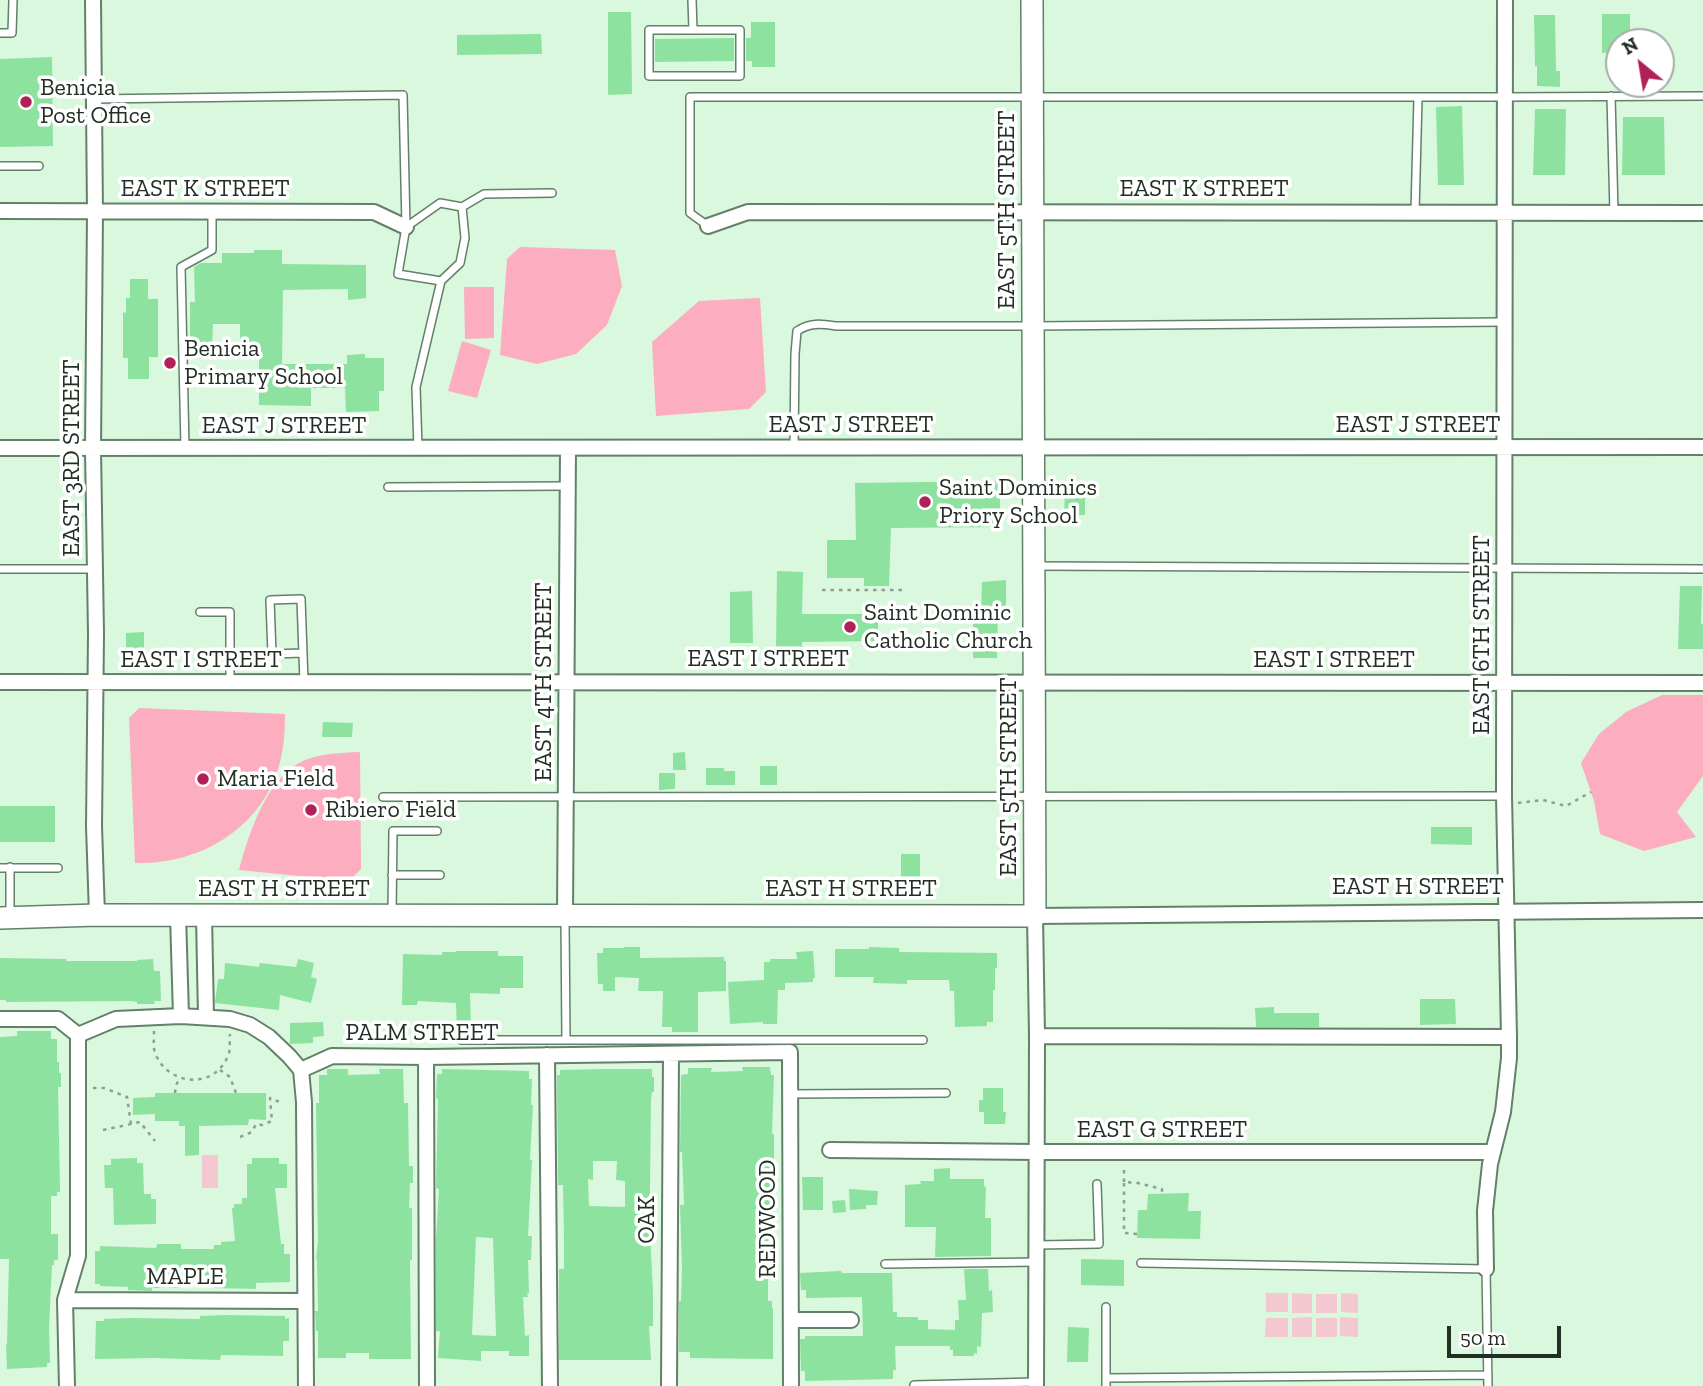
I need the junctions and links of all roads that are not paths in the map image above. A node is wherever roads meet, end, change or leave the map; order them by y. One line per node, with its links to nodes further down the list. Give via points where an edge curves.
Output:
1 (13, 0): 7 (lane, via 12,33)
2 (93, 0): 15 (street, EAST 3RD STREET)
3 (692, 0): 6 (lane)
4 (1032, 0): 13 (street, EAST 5TH STREET)
5 (1505, 0): 12 (street, EAST 6TH STREET)
6 (693, 30): 6 (lane, via 740,30 740,76 649,76 649,30)
7 (0, 33)
8 (1605, 96): 12 (lane)
9 (1675, 96): 10 (lane)
10 (1703, 96)
11 (1418, 97): 12 (lane); 13 (lane); 24 (lane)
12 (1504, 97): 25 (street, EAST 6TH STREET)
13 (1032, 98): 23 (street, EAST 5TH STREET); 28 (lane, via 690,97 690,213)
14 (1611, 98): 26 (lane)
15 (94, 99): 21 (street, EAST 3RD STREET); 29 (lane, via 403,95)
16 (0, 166): 17 (lane)
17 (39, 166)
18 (552, 193): 19 (lane, via 484,194)
19 (462, 207): 29 (lane, via 440,203); 30 (lane, via 465,238 460,263)
20 (0, 211): 21 (street, EAST K STREET)
21 (95, 212): 22 (street, EAST K STREET); 41 (street, EAST 3RD STREET)
22 (212, 212): 29 (street, EAST K STREET, via 373,212); 36 (lane, via 212,250 181,267)
23 (1033, 212): 24 (street, EAST K STREET); 28 (street, EAST K STREET, via 748,212); 32 (street, EAST 5TH STREET)
24 (1415, 212): 25 (street, EAST K STREET)
25 (1504, 213): 26 (street, EAST K STREET); 31 (street, EAST 6TH STREET)
26 (1614, 213): 27 (street, EAST K STREET)
27 (1703, 213)
28 (708, 226)
29 (406, 227): 30 (lane, via 398,274)
30 (441, 281): 37 (lane, via 416,387)
31 (1504, 322): 32 (lane); 33 (street, EAST 6TH STREET)
32 (1034, 326): 39 (lane, via 804,326 797,331 795,354); 40 (street, EAST 5TH STREET)
33 (1504, 447): 34 (street, EAST J STREET); 40 (street, EAST J STREET); 45 (street, EAST 6TH STREET)
34 (1703, 447)
35 (0, 448): 41 (street, EAST J STREET)
36 (185, 448): 37 (street, EAST J STREET); 41 (street, EAST J STREET)
37 (418, 448): 38 (street, EAST J STREET)
38 (568, 448): 39 (street, EAST J STREET); 42 (street, EAST 4TH STREET)
39 (794, 448): 40 (street, EAST J STREET)
40 (1034, 448): 44 (street, EAST 5TH STREET)
41 (93, 449): 47 (street, EAST 3RD STREET)
42 (568, 486): 43 (lane); 51 (street, EAST 4TH STREET)
43 (388, 487)
44 (1035, 566): 45 (lane); 57 (street, EAST 5TH STREET)
45 (1506, 568): 48 (lane); 56 (street, EAST 6TH STREET)
46 (0, 569): 47 (lane)
47 (96, 569): 53 (street, EAST 3RD STREET)
48 (1703, 569)
49 (200, 612): 54 (lane, via 230,612)
50 (303, 653): 50 (lane, via 301,598 270,600 272,654); 55 (lane)
51 (566, 681): 55 (street, EAST I STREET); 57 (street, EAST I STREET); 60 (street, EAST 4TH STREET)
52 (0, 682): 53 (street, EAST I STREET)
53 (96, 682): 54 (street, EAST I STREET); 71 (street, EAST 3RD STREET)
54 (230, 682): 55 (street, EAST I STREET)
55 (304, 682)
56 (1506, 682): 57 (street, EAST I STREET); 58 (street, EAST I STREET); 62 (street, EAST 6TH STREET)
57 (1035, 683): 61 (street, EAST 5TH STREET)
58 (1703, 683)
59 (383, 797): 60 (lane)
60 (566, 797): 61 (lane); 74 (street, EAST 4TH STREET)
61 (1035, 797): 62 (lane); 76 (street, EAST 5TH STREET)
62 (1504, 801): 70 (street, EAST 6TH STREET)
63 (437, 831): 68 (lane, via 393,831)
64 (0, 867): 65 (lane)
65 (10, 867): 66 (lane); 77 (lane)
66 (58, 868)
67 (440, 874): 68 (lane)
68 (393, 875): 73 (lane)
69 (1703, 910): 70 (street, EAST H STREET)
70 (1507, 912): 76 (street, EAST H STREET); 83 (street, EAST 6TH STREET)
71 (96, 915): 72 (street, EAST H STREET); 77 (street, EAST H STREET)
72 (178, 915): 75 (street, EAST H STREET); 78 (street)
73 (392, 915): 74 (street, EAST H STREET); 75 (street, EAST H STREET)
74 (565, 915): 76 (street, EAST H STREET); 85 (lane)
75 (204, 916): 79 (street)
76 (1035, 916): 82 (street, EAST 5TH STREET)
77 (5, 918)
78 (181, 1016): 79 (street); 81 (street, via 116,1019)
79 (206, 1017): 91 (street, via 250,1025 269,1037)
80 (0, 1019): 81 (street, via 58,1019)
81 (78, 1035): 103 (street, via 78,1256)
82 (1037, 1036): 83 (street); 96 (street, EAST 5TH STREET)
83 (1509, 1037): 95 (street, EAST 6TH STREET, via 1503,1112)
84 (461, 1040): 85 (lane)
85 (566, 1040): 86 (lane)
86 (923, 1040)
87 (790, 1052): 88 (street, PALM STREET); 93 (street, REDWOOD)
88 (671, 1054): 89 (street, PALM STREET); 116 (street, OAK)
89 (547, 1055): 90 (street, PALM STREET); 115 (street)
90 (426, 1057): 91 (street, PALM STREET, via 332,1056); 114 (street)
91 (301, 1070): 104 (street)
92 (946, 1093): 93 (lane)
93 (790, 1094): 106 (street, REDWOOD)
94 (830, 1150): 96 (street, EAST G STREET)
95 (1493, 1152): 96 (street, EAST G STREET); 102 (street, EAST 6TH STREET, via 1485,1211)
96 (1037, 1153): 98 (street, EAST 5TH STREET)
97 (1097, 1184): 98 (lane, via 1099,1244)
98 (1037, 1245): 99 (street, EAST 5TH STREET)
99 (1037, 1262): 101 (lane); 110 (street, EAST 5TH STREET)
100 (1141, 1263): 102 (lane)
101 (885, 1264)
102 (1486, 1269): 108 (lane)
103 (65, 1300): 104 (street, MAPLE); 112 (street)
104 (305, 1301): 113 (street)
105 (1106, 1307): 109 (lane)
106 (791, 1320): 107 (street); 117 (street, REDWOOD)
107 (851, 1320)
108 (1488, 1375): 109 (lane); 118 (lane)
109 (1106, 1382)
110 (1036, 1384): 111 (lane)
111 (914, 1385)
112 (67, 1386)
113 (306, 1386)
114 (427, 1386)
115 (550, 1386)
116 (669, 1386)
117 (791, 1386)
118 (1488, 1386)

